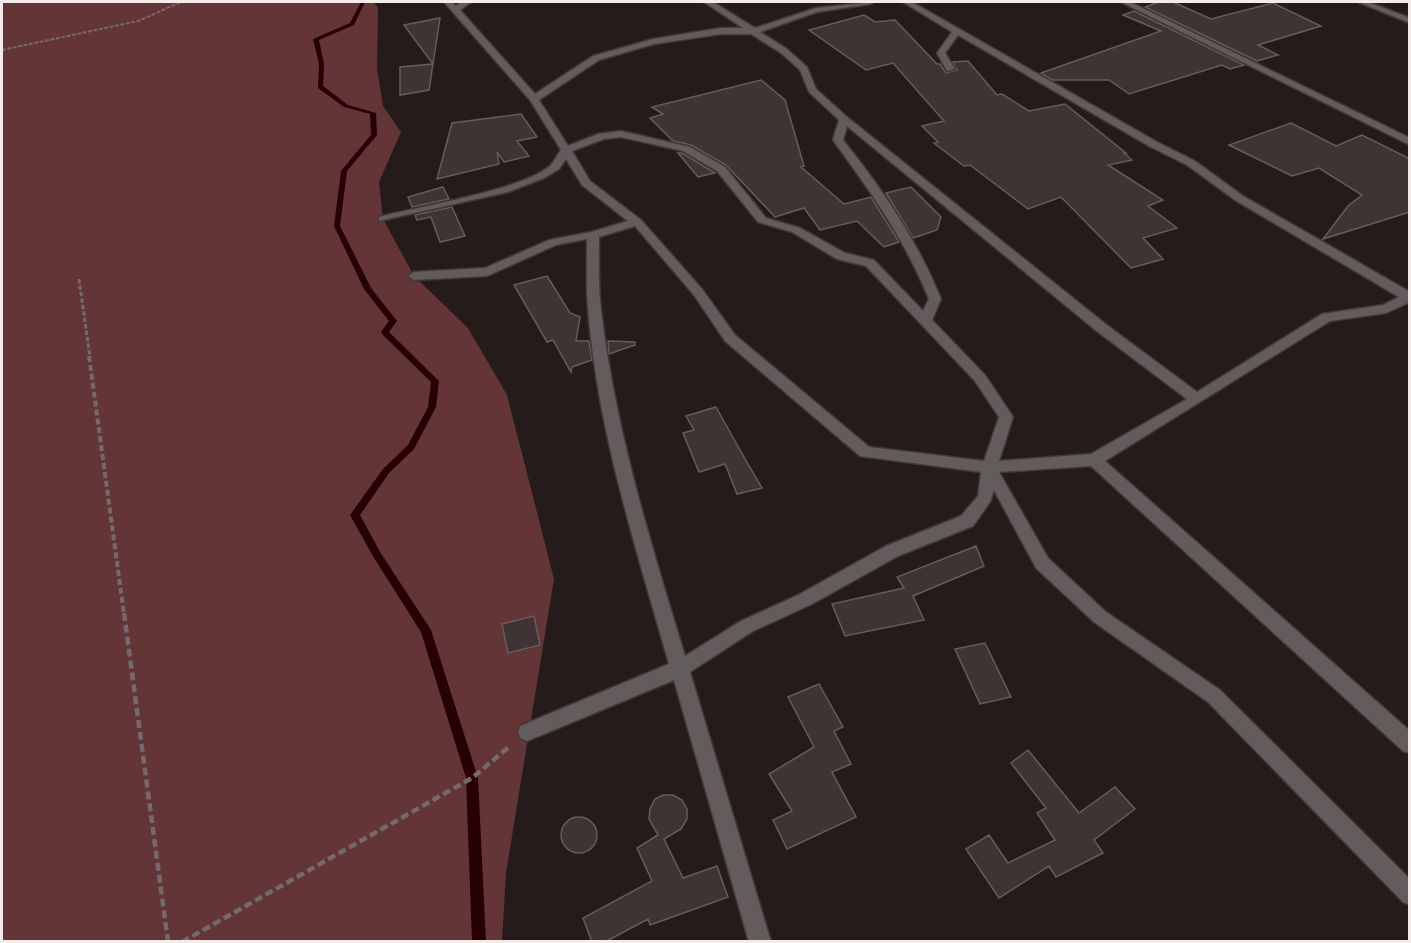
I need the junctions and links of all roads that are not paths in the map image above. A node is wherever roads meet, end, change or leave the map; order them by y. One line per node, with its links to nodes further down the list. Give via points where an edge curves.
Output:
1 (467, 2): 7 (street)
2 (708, 2): 10 (street)
3 (870, 2): 10 (street, via 816,10)
4 (907, 2): 9 (street)
5 (1125, 2): 14 (street)
6 (1362, 2): 8 (street)
7 (451, 6): 12 (street)
8 (1410, 21)
9 (957, 30): 11 (street, via 941,53); 20 (street, via 1191,163 1239,198)
10 (755, 31): 12 (street, via 653,42 596,58); 13 (street, via 804,69 812,90)
11 (950, 69)
12 (534, 99): 15 (street)
13 (844, 119): 21 (street, via 838,140 885,199 919,257 935,299); 22 (street)
14 (1410, 142)
15 (566, 150): 16 (street, via 555,167 504,190); 17 (street, via 586,183); 21 (street, via 602,136 621,134 686,149 720,169 762,220 796,230 841,256 870,263)
16 (383, 219)
17 (637, 222): 18 (street); 24 (street, via 698,292 730,338 865,453)
18 (592, 235): 19 (street, via 553,242 487,272); 25 (street, via 594,309 611,419 641,537)
19 (414, 276)
20 (1408, 296): 22 (street, via 1386,309 1327,317)
21 (925, 322): 24 (street, via 980,378 1006,417)
22 (1197, 399): 23 (street)
23 (1094, 460): 24 (street); 27 (street)
24 (989, 467): 25 (street, via 985,498 968,522 892,551 806,599 747,626); 28 (street, via 1042,563 1100,617 1214,696)
25 (681, 668): 26 (street); 29 (street)
26 (527, 732)
27 (1410, 744)
28 (1410, 895)
29 (760, 942)

